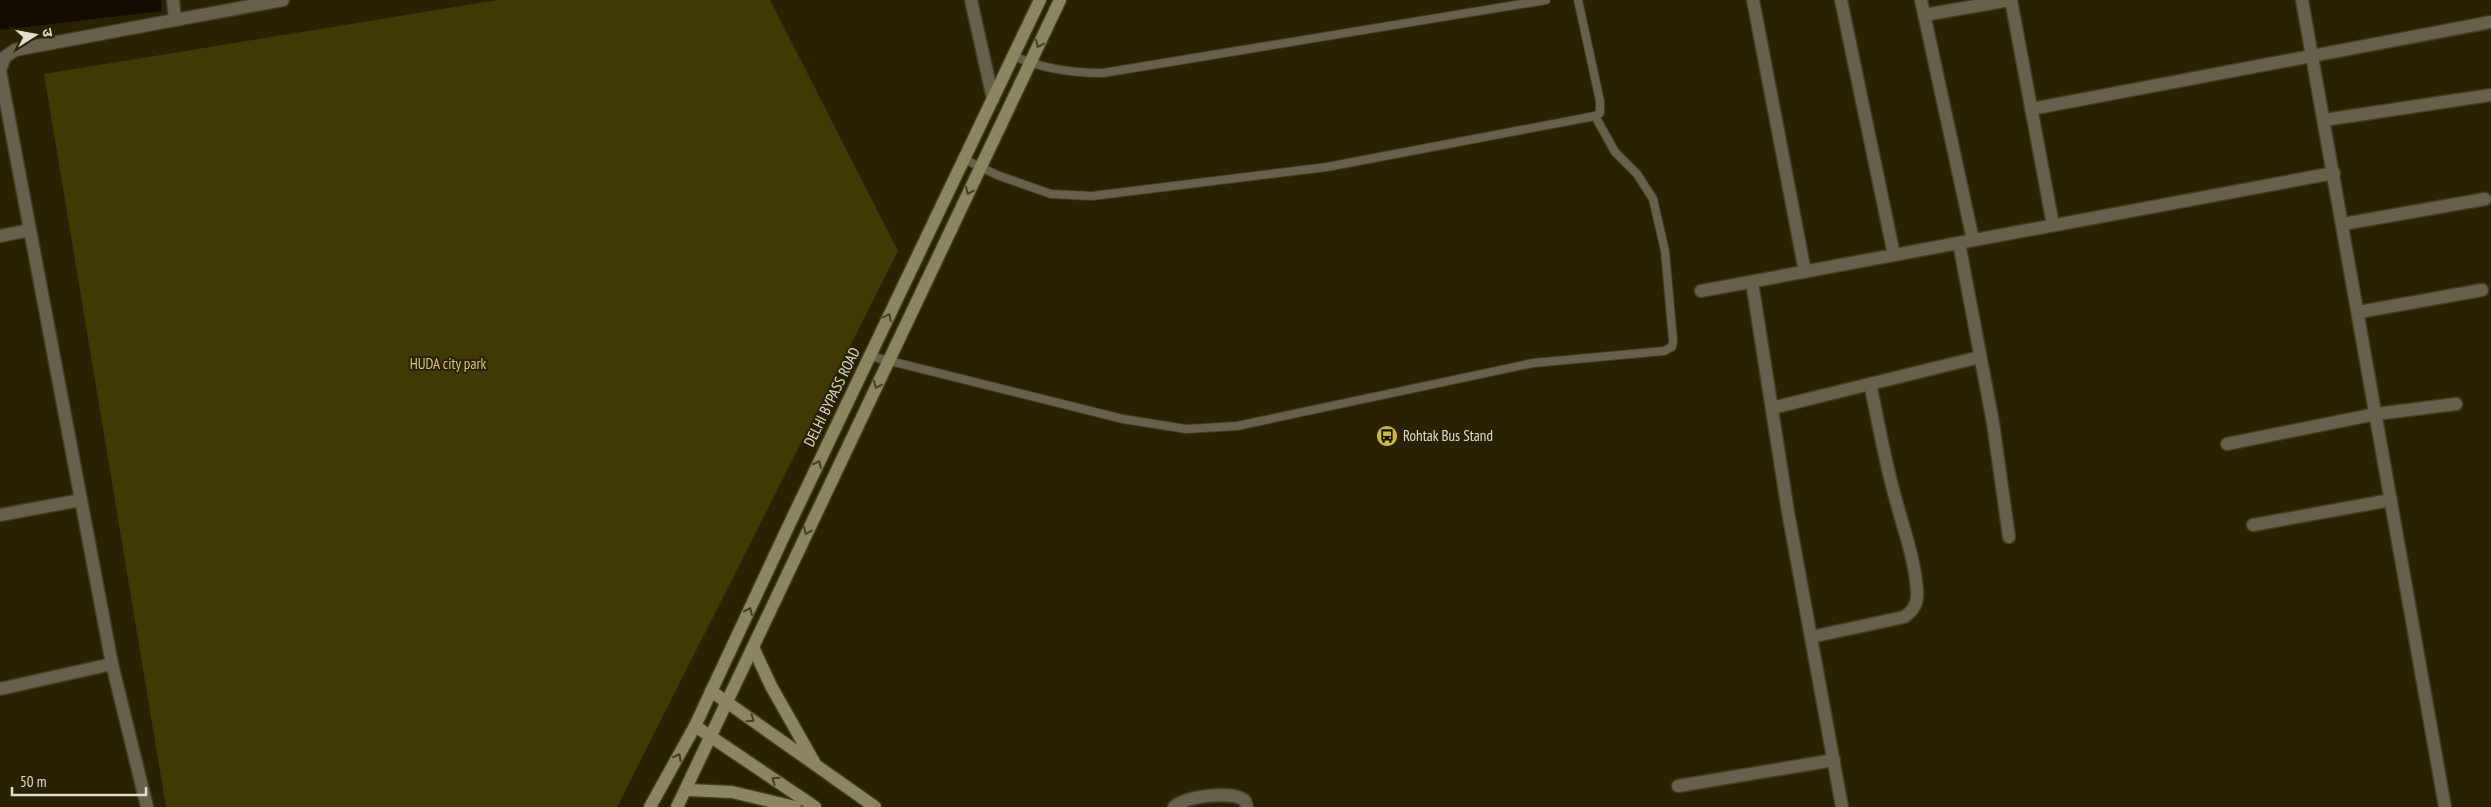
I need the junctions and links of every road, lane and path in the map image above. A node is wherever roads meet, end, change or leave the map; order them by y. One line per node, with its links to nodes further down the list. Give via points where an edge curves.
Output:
1 (173, 0): 14 (street)
2 (283, 0): 14 (street)
3 (971, 0): 21 (street)
4 (1040, 0): 16 (main road, DELHI BYPASS ROAD)
5 (1060, 0): 18 (main road, one-way to 18)
6 (1546, 0): 18 (lane, via 1103,73 1073,73)
7 (1578, 0): 23 (lane, via 1600,102 1600,113)
8 (1753, 0): 36 (street)
9 (1841, 0): 35 (street)
10 (1921, 0): 13 (street)
11 (2011, 0): 13 (street); 22 (street)
12 (2302, 0): 17 (street)
13 (1924, 15): 33 (street)
14 (175, 20): 19 (street, via 15,50 5,57)
15 (2491, 22): 17 (street)
16 (1014, 56): 18 (lane); 21 (main road, DELHI BYPASS ROAD)
17 (2312, 56): 22 (street); 24 (street)
18 (1030, 64): 26 (main road)
19 (0, 71): 31 (street)
20 (2491, 95): 24 (street)
21 (993, 99): 25 (main road, DELHI BYPASS ROAD)
22 (2031, 109): 30 (street)
23 (1595, 116): 26 (lane, via 1326,167 1092,196 1051,194); 43 (lane, via 1615,152 1637,174 1653,199 1665,251 1673,340 1672,347 1664,351 1533,362 1237,426 1186,429 1123,419)
24 (2324, 120): 27 (street)
25 (964, 159): 26 (lane); 41 (main road, DELHI BYPASS ROAD, one-way to 25)
26 (980, 168): 43 (main road, one-way to 43)
27 (2334, 173): 29 (street); 30 (street)
28 (2485, 199): 29 (street)
29 (2343, 224): 40 (street)
30 (2052, 226): 33 (street)
31 (30, 230): 32 (street); 49 (street)
32 (0, 236)
33 (1972, 240): 34 (street)
34 (1959, 243): 35 (street); 42 (street)
35 (1894, 255): 36 (street)
36 (1804, 272): 37 (street)
37 (1752, 282): 39 (street); 46 (street)
38 (2482, 290): 40 (street)
39 (1701, 291)
40 (2359, 312): 47 (street)
41 (870, 356): 43 (lane); 58 (main road, DELHI BYPASS ROAD, one-way to 41)
42 (1980, 357): 44 (street); 53 (street)
43 (890, 360): 55 (main road, one-way to 55)
44 (1870, 384): 46 (street); 54 (street, via 1912,561 1916,604 1904,617)
45 (2456, 404): 47 (street)
46 (1772, 408): 54 (street)
47 (2376, 414): 48 (street); 50 (street)
48 (2227, 444)
49 (81, 500): 51 (street); 56 (street)
50 (2391, 500): 52 (street); 75 (street)
51 (0, 515)
52 (2254, 525)
53 (2009, 537)
54 (1811, 637): 62 (street)
55 (753, 647): 59 (main road); 63 (main road, via 771,686)
56 (112, 664): 57 (street); 66 (street)
57 (0, 689)
58 (711, 691): 59 (main road); 60 (main road, DELHI BYPASS ROAD)
59 (728, 703): 61 (main road); 63 (main road, one-way to 63)
60 (695, 726): 61 (main road); 67 (main road, DELHI BYPASS ROAD, one-way to 60)
61 (712, 737): 65 (main road); 70 (main road, one-way to 61)
62 (1834, 760): 64 (street); 74 (street)
63 (817, 766): 71 (main road)
64 (1678, 786)
65 (687, 790): 68 (main road); 69 (main road, via 732,792)
66 (147, 807)
67 (650, 807)
68 (677, 807)
69 (795, 807)
70 (815, 807)
71 (875, 807)
72 (1174, 807): 73 (street, via 1186,798 1236,795 1245,800)
73 (1247, 807)
74 (1842, 807)
75 (2446, 807)

